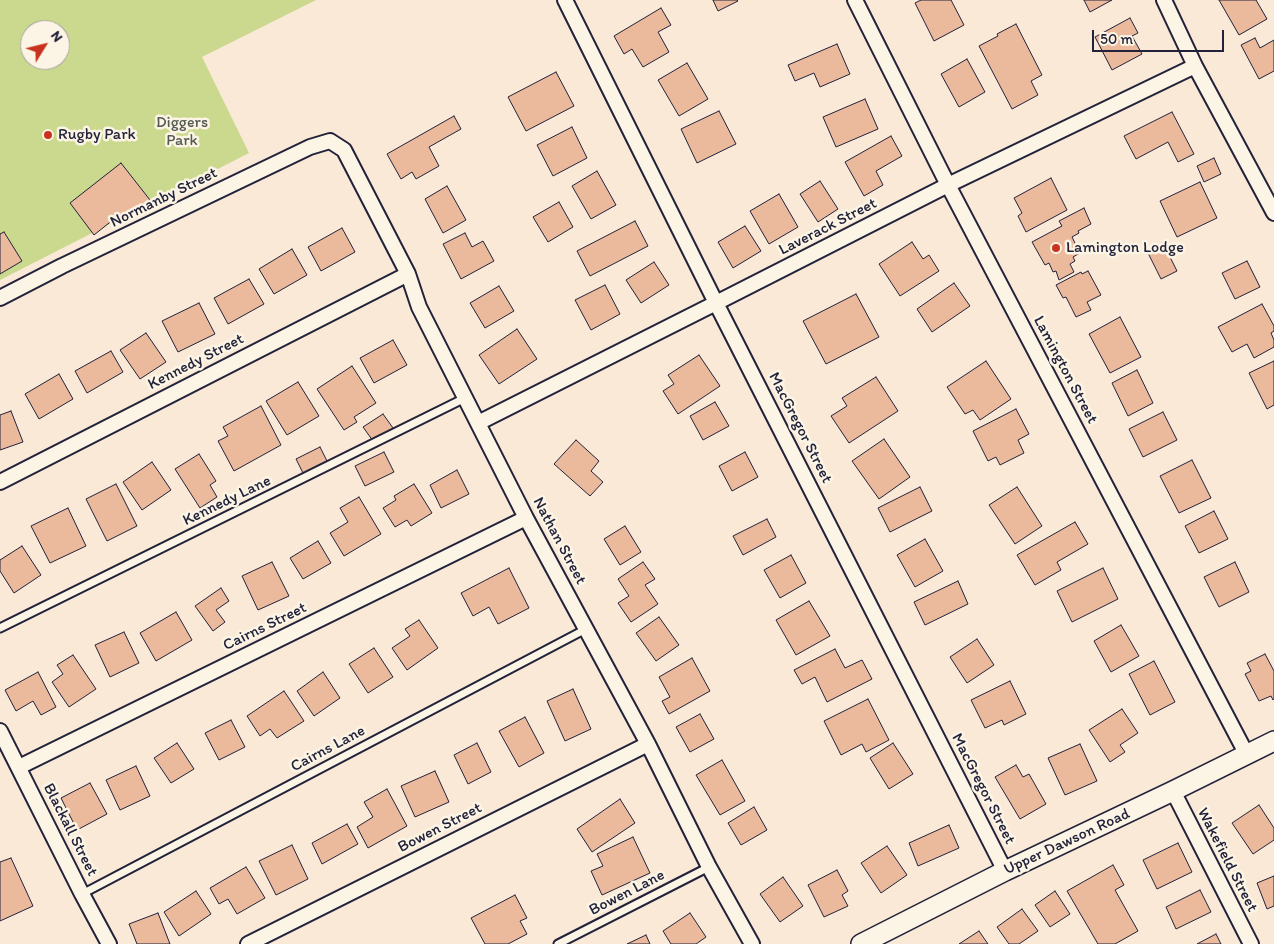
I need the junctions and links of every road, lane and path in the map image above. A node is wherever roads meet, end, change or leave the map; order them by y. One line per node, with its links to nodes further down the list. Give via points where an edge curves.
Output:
1 (565, 0): 10 (street, MacGregor Street)
2 (855, 0): 6 (street, Lamington Street)
3 (1164, 0): 4 (street)
4 (1195, 66): 6 (street, Laverack Street); 7 (street)
5 (344, 150): 8 (street, Nathan Street); 9 (street, Normanby Street, via 330,141 310,147)
6 (948, 185): 10 (street, Laverack Street); 20 (street, Lamington Street)
7 (1273, 209)
8 (408, 274): 11 (street, Nathan Street, via 419,307); 13 (street, Kennedy Street)
9 (0, 298)
10 (716, 303): 12 (street, Laverack Street); 24 (street, MacGregor Street)
11 (466, 398): 12 (street, Nathan Street); 15 (lane, Kennedy Lane)
12 (478, 423): 14 (street, Nathan Street)
13 (0, 482)
14 (526, 518): 16 (street, Nathan Street); 21 (street, Cairns Street)
15 (0, 628)
16 (586, 629): 19 (street, Nathan Street); 25 (lane, Cairns Lane)
17 (0, 731): 21 (street, Blackall Street)
18 (1274, 741): 20 (street, Upper Dawson Road)
19 (648, 744): 23 (street, Nathan Street); 27 (street, Bowen Street)
20 (1246, 755): 22 (street, Upper Dawson Road)
21 (19, 767): 25 (street, Blackall Street)
22 (1173, 791): 24 (street, Upper Dawson Road); 31 (street, Wakefield Street)
23 (709, 867): 28 (lane, Bowen Lane); 29 (street, Nathan Street)
24 (1005, 871): 30 (street, Upper Dawson Road)
25 (82, 894): 26 (street, Blackall Street)
26 (109, 944)
27 (248, 944)
28 (558, 944)
29 (752, 944)
30 (861, 944)
31 (1251, 944)

